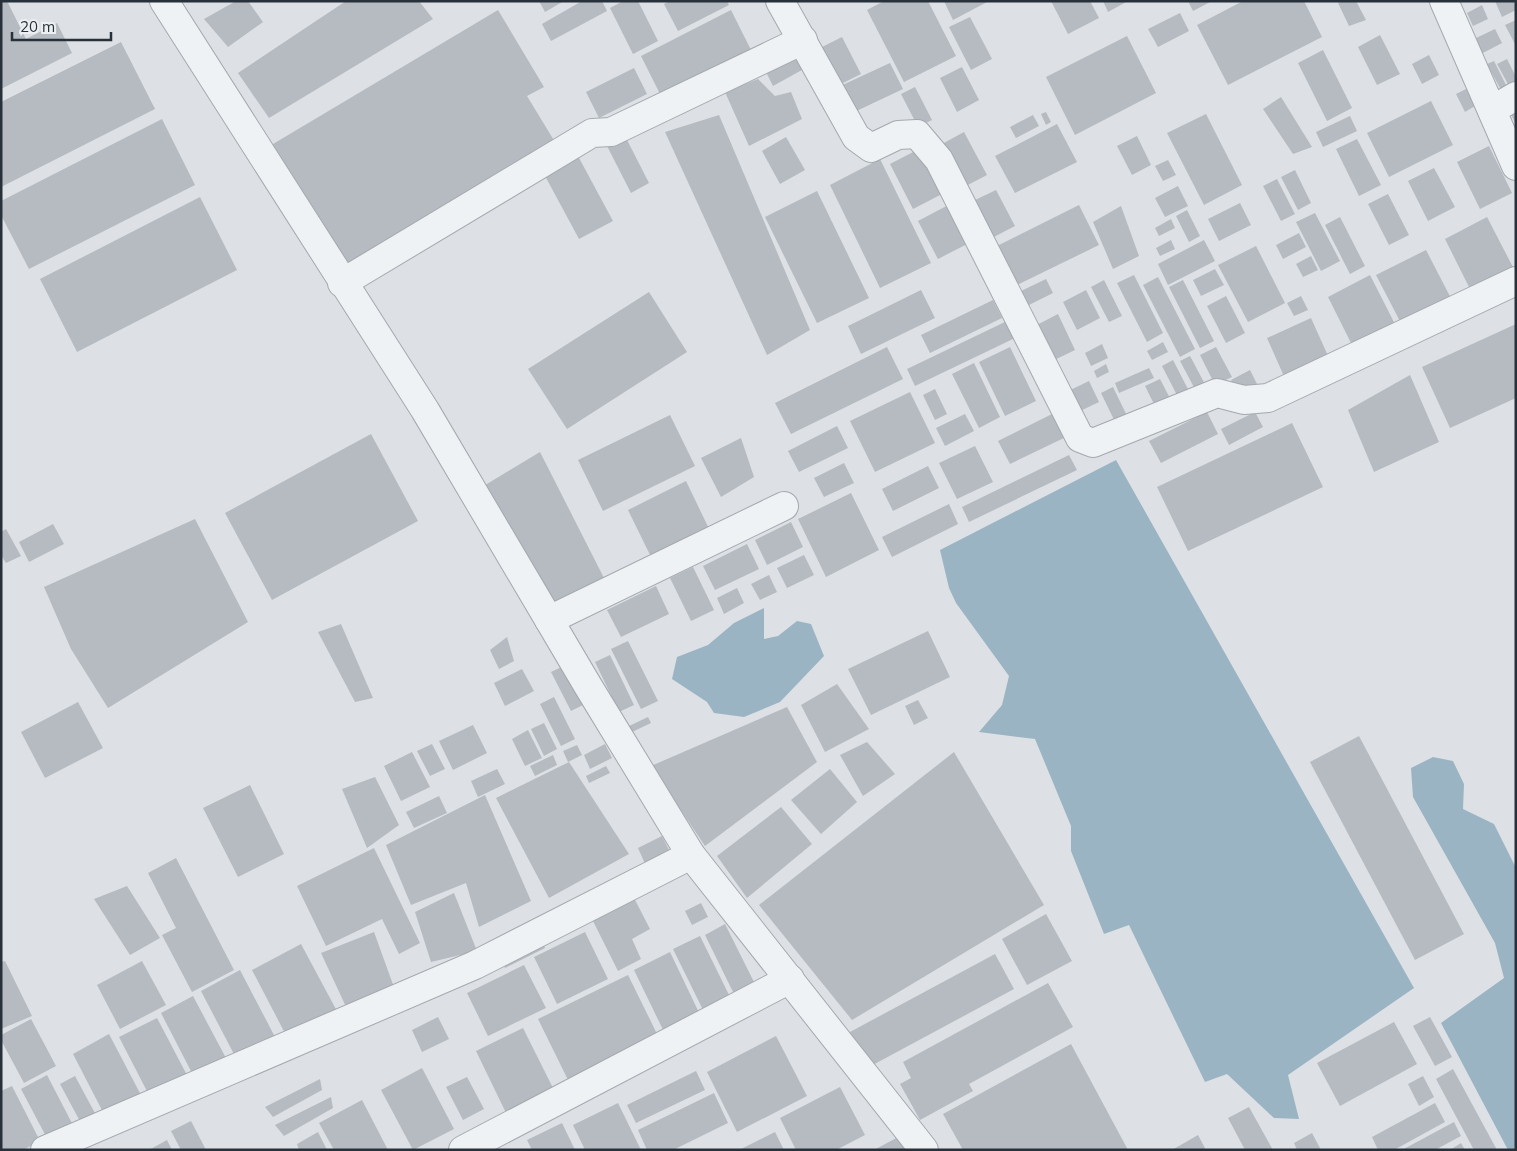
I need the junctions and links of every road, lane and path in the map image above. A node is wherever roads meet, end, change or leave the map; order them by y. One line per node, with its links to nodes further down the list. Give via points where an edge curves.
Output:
1 (164, 1): 9 (street)
2 (780, 1): 4 (street)
3 (1444, 1): 6 (street)
4 (803, 40): 8 (street, via 856,137 871,148 898,135 916,134 939,160 1080,438 1093,443 1217,393 1244,400 1268,398); 9 (street, via 611,132 592,133)
5 (1516, 96): 6 (street)
6 (1492, 110): 7 (street)
7 (1516, 166)
8 (1516, 281)
9 (342, 283): 11 (street, via 425,410)
10 (784, 506): 11 (street)
11 (549, 620): 12 (street)
12 (691, 855): 13 (street); 14 (street, via 475,965)
13 (790, 979): 15 (street); 16 (street)
14 (45, 1150)
15 (463, 1150)
16 (924, 1150)

